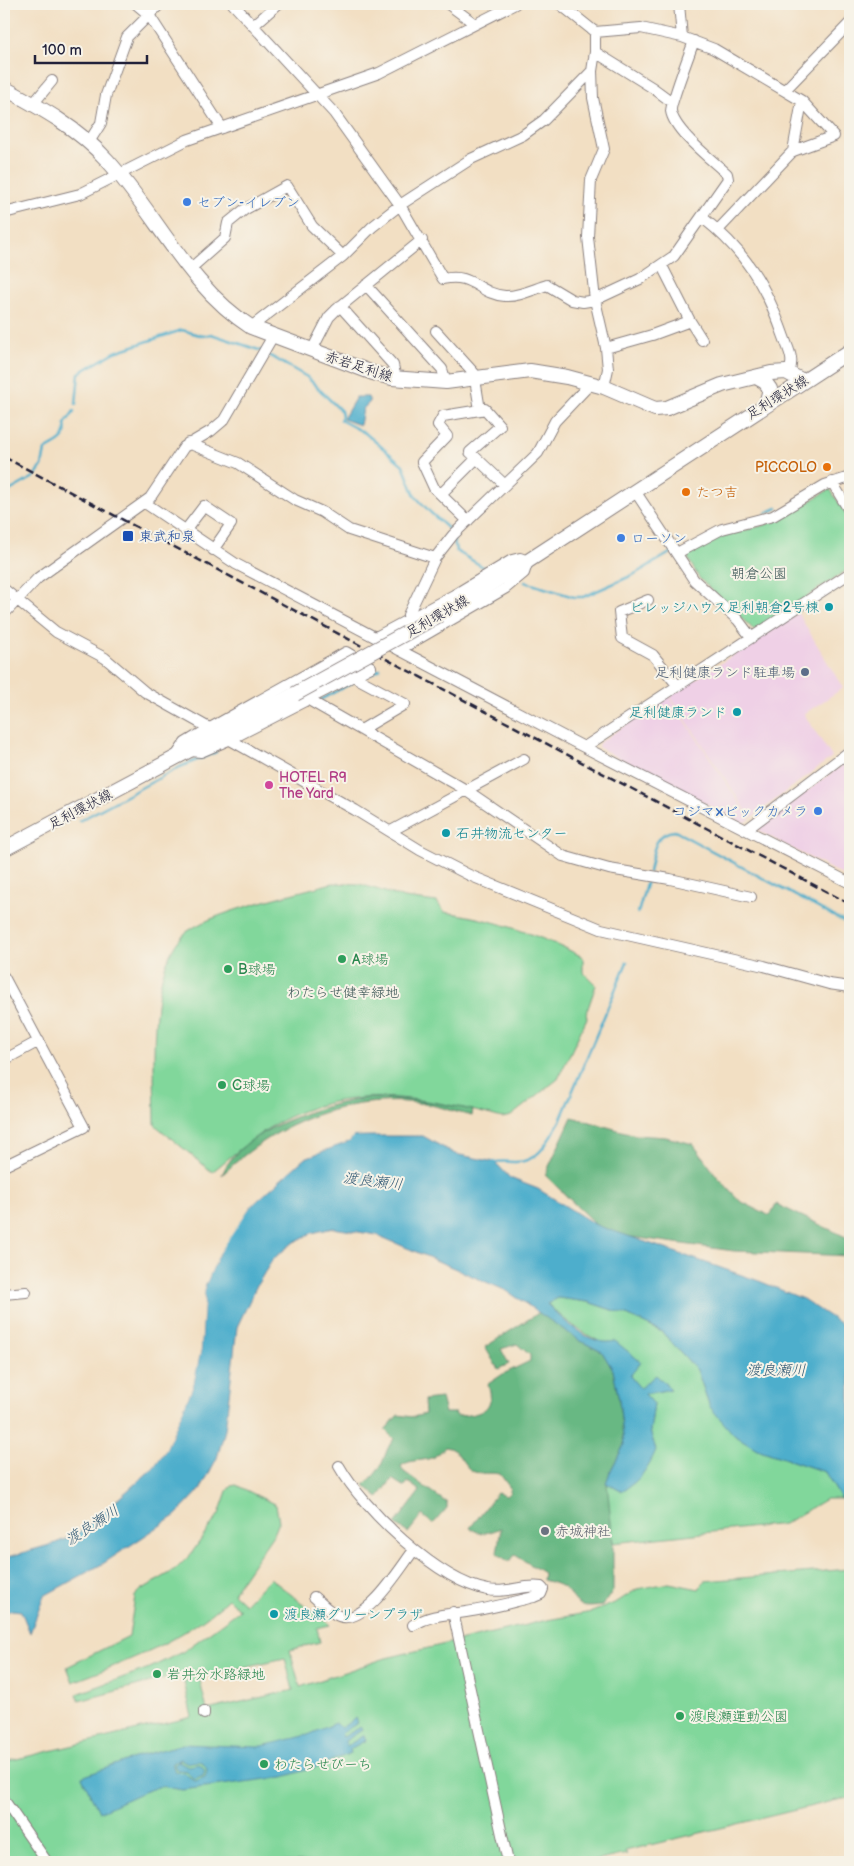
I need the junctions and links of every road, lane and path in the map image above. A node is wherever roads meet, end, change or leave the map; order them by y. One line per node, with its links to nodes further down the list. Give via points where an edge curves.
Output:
1 (136, 4): 9 (street)
2 (160, 4): 9 (street)
3 (233, 4): 12 (street)
4 (278, 4): 12 (street)
5 (448, 4): 11 (street)
6 (515, 4): 11 (street)
7 (560, 4): 13 (street)
8 (678, 4): 14 (street)
9 (148, 15): 25 (street); 26 (street, via 126,37 106,95 101,123)
10 (850, 23): 20 (street)
11 (475, 24): 21 (street, via 379,73)
12 (253, 26): 21 (street)
13 (595, 32): 14 (street, via 641,28); 16 (street)
14 (682, 37): 15 (street)
15 (694, 41): 20 (street); 23 (street)
16 (595, 52): 17 (street); 23 (street)
17 (592, 71): 29 (street, via 544,120 523,135 471,159); 38 (street, via 593,98 604,149 591,180 588,211)
18 (52, 81): 24 (street)
19 (4, 88): 24 (main road, 赤岩足利線)
20 (785, 90): 22 (street)
21 (316, 96): 25 (street); 29 (street, via 334,113)
22 (802, 101): 27 (street); 27 (street, via 834,136)
23 (672, 102): 31 (street, via 674,119 727,174 727,184)
24 (33, 104): 26 (main road, 赤岩足利線)
25 (222, 128): 28 (street, via 186,140)
26 (89, 142): 28 (main road, 赤岩足利線)
27 (793, 151): 32 (street)
28 (119, 174): 30 (street, via 74,196); 36 (main road, 赤岩足利線)
29 (400, 205): 33 (street); 34 (street)
30 (8, 212)
31 (702, 218): 32 (street); 35 (street, via 674,256)
32 (718, 230): 48 (street, via 763,285 793,362)
33 (422, 240): 37 (street); 38 (street, via 443,279 466,278 492,294 507,296 547,285 572,300)
34 (343, 256): 36 (street, via 312,226 287,186 244,210 228,223 225,238); 41 (street)
35 (662, 266): 38 (street); 40 (street)
36 (190, 268): 41 (main road, 赤岩足利線, via 235,317)
37 (366, 286): 39 (street); 53 (street, via 442,369)
38 (596, 300): 45 (street)
39 (340, 306): 46 (street, via 329,317); 51 (street, via 393,364)
40 (690, 321): 44 (street); 45 (street)
41 (251, 327): 43 (main road, 赤岩足利線)
42 (436, 331): 50 (street, via 474,373)
43 (273, 336): 46 (main road, 赤岩足利線); 57 (street, via 224,420 212,431)
44 (702, 340)
45 (606, 348): 54 (street, via 608,369)
46 (312, 350): 51 (main road, 赤岩足利線)
47 (850, 351): 52 (main road, 足利環状線)
48 (789, 372): 49 (main road, 赤岩足利線); 52 (main road)
49 (756, 377): 54 (main road, 赤岩足利線, via 722,385 661,409); 55 (main road, via 770,389)
50 (473, 378): 53 (main road, 赤岩足利線); 54 (main road, 赤岩足利線, via 530,371); 56 (street)
51 (396, 379): 53 (main road, 赤岩足利線)
52 (803, 381): 55 (main road, 足利環状線)
53 (446, 382)
54 (598, 385): 61 (street, via 555,421 538,453)
55 (766, 404): 62 (main road, 足利環状線)
56 (480, 410): 58 (street, via 485,409 500,426 470,452); 63 (street, via 443,416 438,425 447,436 422,462 434,488)
57 (188, 443): 64 (street); 70 (street, via 238,463 349,530)
58 (476, 458): 61 (street); 63 (street)
59 (850, 477): 60 (street)
60 (832, 482): 65 (street); 69 (street, via 773,516 722,529)
61 (505, 485): 66 (street)
62 (635, 491): 69 (street); 71 (main road, 足利環状線)
63 (441, 494): 66 (street)
64 (145, 503): 67 (street); 74 (street, via 49,570)
65 (850, 512)
66 (468, 521): 70 (street)
67 (185, 531): 68 (street); 68 (street, via 204,506 231,524)
68 (213, 550): 78 (street)
69 (677, 554): 79 (street, via 703,591 738,620)
70 (435, 558): 77 (street, via 408,615)
71 (528, 561): 77 (street, via 512,560); 80 (street, via 524,573 515,582); 83 (main road, 足利環状線, bridge)
72 (850, 573): 79 (street)
73 (4, 589): 74 (street)
74 (17, 600): 76 (street); 85 (street, via 56,632 113,664 145,692)
75 (648, 600): 82 (street, via 620,612 622,638 654,655)
76 (4, 614)
77 (409, 620): 78 (street)
78 (376, 637): 80 (street)
79 (751, 637): 82 (street)
80 (399, 650): 86 (street)
81 (353, 676): 83 (street); 84 (street, via 405,704); 85 (street, via 371,667 346,652)
82 (676, 686): 86 (street)
83 (301, 696): 84 (street); 85 (main road, 足利環状線)
84 (361, 730): 90 (street)
85 (221, 734): 88 (main road, 足利環状線); 88 (street, via 185,743); 92 (street)
86 (586, 746): 91 (street)
87 (850, 751): 91 (street)
88 (174, 759): 93 (main road, 足利環状線)
89 (524, 759): 90 (street)
90 (466, 790): 92 (street); 95 (street, via 562,856)
91 (746, 830): 94 (street)
92 (391, 831): 97 (street, via 469,875 601,929)
93 (4, 849)
94 (850, 883)
95 (751, 898)
96 (4, 976): 98 (street)
97 (850, 987)
98 (39, 1041): 99 (street); 100 (street, via 84,1128)
99 (4, 1060)
100 (4, 1166)
101 (5, 1291): 102 (street)
102 (26, 1292)
103 (339, 1466): 104 (street, via 360,1496)
104 (414, 1550): 105 (street, via 382,1592 359,1614 337,1615); 106 (street, via 448,1573 483,1589 495,1591 531,1586 543,1589 534,1597)
105 (314, 1597)
106 (454, 1616): 107 (street, via 423,1619); 110 (street)
107 (414, 1625)
108 (4, 1800): 109 (street)
109 (47, 1862)
110 (508, 1862)

